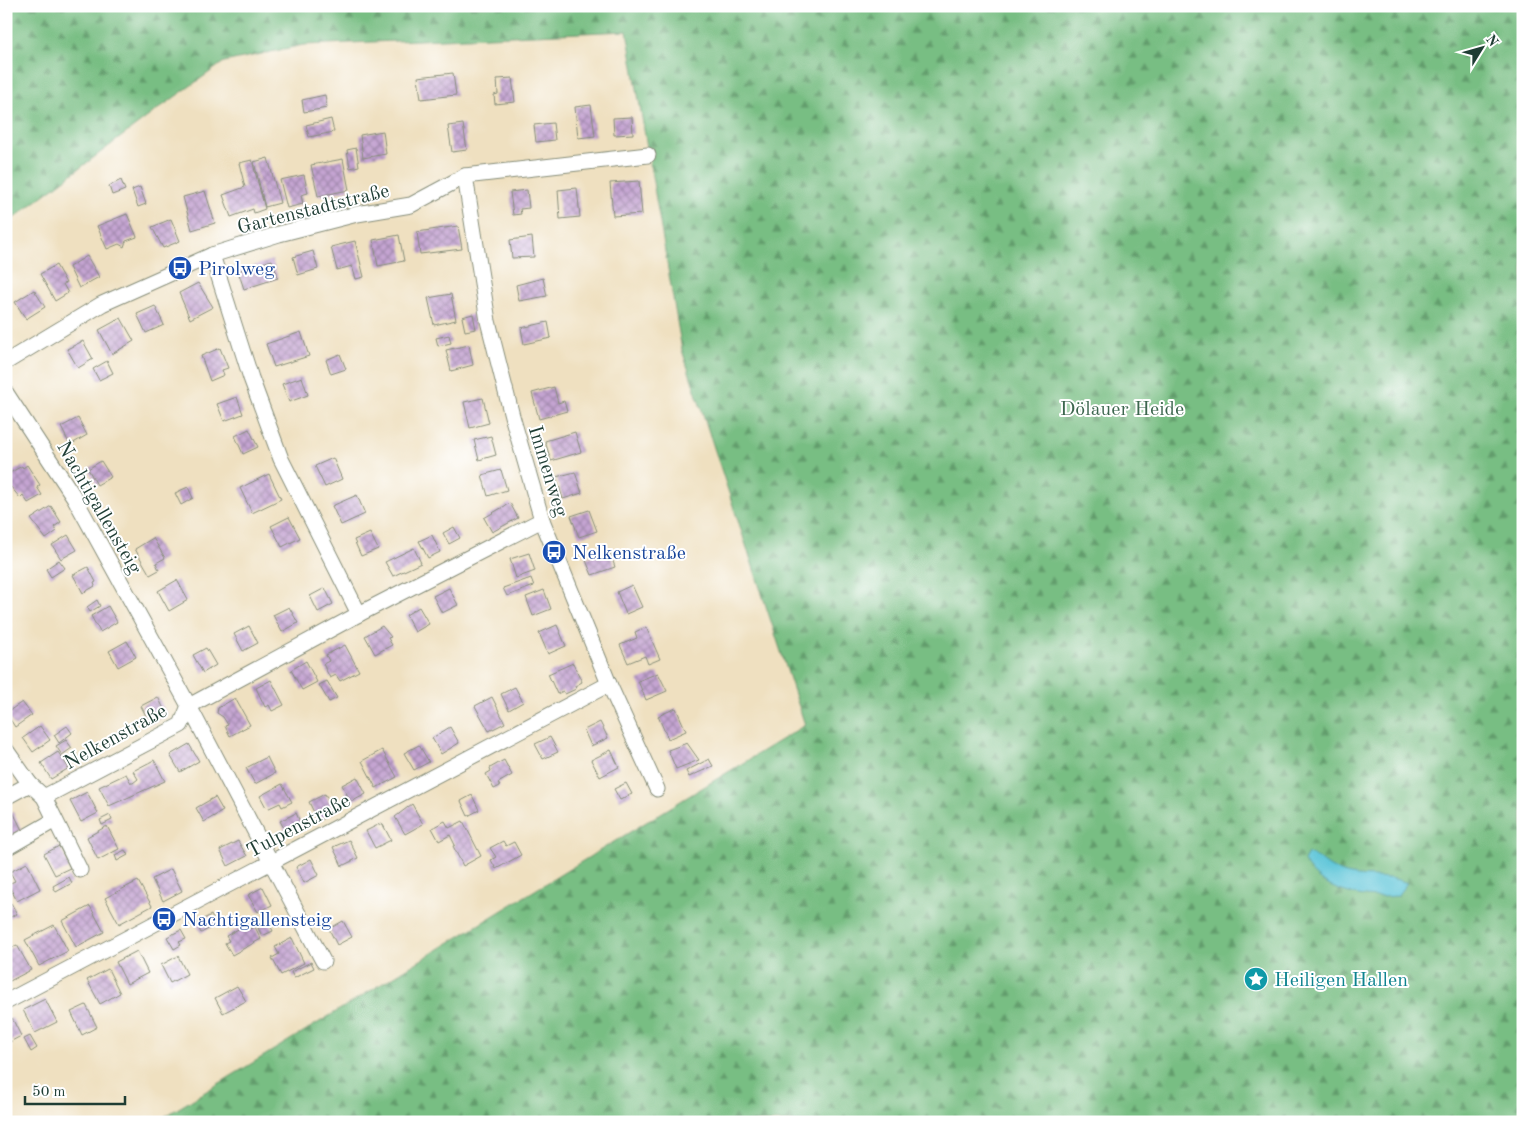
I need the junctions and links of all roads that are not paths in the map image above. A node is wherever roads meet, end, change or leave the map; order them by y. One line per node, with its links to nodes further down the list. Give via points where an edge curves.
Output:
1 (648, 155): 2 (street, Gartenstadtstraße)
2 (465, 176): 3 (street, Gartenstadtstraße, via 411,205 357,214); 6 (street, Immenweg, via 488,321)
3 (212, 254): 4 (street, Gartenstadtstraße, via 102,304); 7 (street, via 251,378 281,459)
4 (6, 362)
5 (6, 394): 9 (street, Nachtigallensteig, via 74,496)
6 (542, 520): 7 (street, Nelkenstraße); 8 (street, Immenweg)
7 (359, 614): 9 (street, Nelkenstraße)
8 (609, 684): 12 (street, Immenweg); 17 (street, Tulpenstraße)
9 (189, 706): 14 (street, Nelkenstraße, via 182,725); 17 (street, Nachtigallensteig)
10 (6, 750): 11 (street)
11 (30, 784): 13 (street); 14 (street)
12 (657, 789)
13 (6, 796)
14 (44, 797): 15 (street)
15 (55, 820): 16 (street); 18 (street)
16 (6, 848)
17 (270, 863): 19 (street, Nachtigallensteig); 20 (street, Tulpenstraße)
18 (80, 870)
19 (323, 961)
20 (6, 1002)

